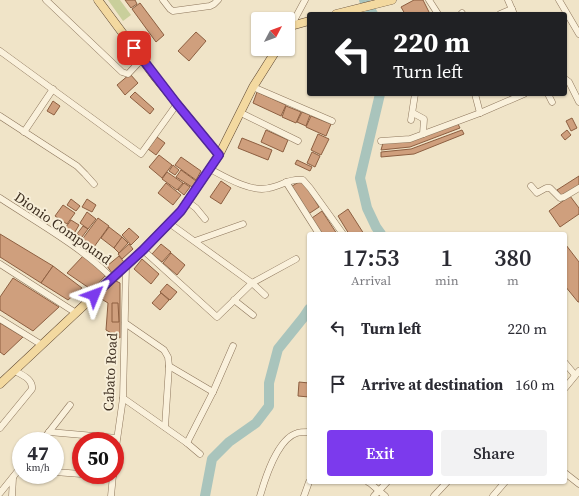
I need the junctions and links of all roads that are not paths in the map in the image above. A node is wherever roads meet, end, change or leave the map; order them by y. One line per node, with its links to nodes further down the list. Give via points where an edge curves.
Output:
1 (46, 0): 21 (street, via 122,72 128,74)
2 (98, 0): 21 (main road)
3 (163, 0): 4 (street, via 173,11 210,6)
4 (218, 0)
5 (305, 0): 15 (street)
6 (429, 0): 11 (street)
7 (508, 0): 12 (street)
8 (559, 0): 13 (street)
9 (389, 1): 10 (main road)
10 (344, 12)
11 (437, 12)
12 (513, 12)
13 (566, 12)
14 (567, 14): 18 (street)
15 (295, 18)
16 (307, 22): 17 (main road)
17 (295, 26)
18 (579, 34)
19 (0, 51): 24 (street)
20 (273, 56): 23 (main road)
21 (142, 59): 31 (main road)
22 (567, 80): 30 (street)
23 (254, 87): 32 (main road); 37 (street)
24 (53, 89): 31 (street, via 141,154); 38 (street)
25 (415, 96): 33 (street)
26 (476, 96): 34 (street)
27 (519, 96): 34 (street)
28 (549, 96): 29 (street)
29 (552, 102)
30 (579, 102)
31 (177, 104): 42 (main road)
32 (240, 113): 40 (street); 42 (main road)
33 (412, 113): 36 (street); 39 (street, via 424,119)
34 (480, 113): 39 (street)
35 (0, 116): 38 (street)
36 (411, 120)
37 (332, 121)
38 (24, 132): 45 (street, via 76,166)
39 (423, 134): 41 (street, via 410,139)
40 (298, 141)
41 (381, 141)
42 (219, 155): 43 (main road)
43 (210, 169): 44 (street, via 243,185 263,190); 49 (main road)
44 (286, 182): 53 (street); 54 (street, via 305,181)
45 (94, 184)
46 (531, 186): 47 (street, via 537,193 550,188 560,198)
47 (579, 188)
48 (0, 198): 60 (street, Dionio Compound, via 76,248)
49 (188, 202): 50 (street); 51 (main road)
50 (205, 219)
51 (170, 223): 55 (street); 56 (main road)
52 (243, 224): 55 (street)
53 (318, 232)
54 (342, 232)
55 (195, 242): 61 (street)
56 (143, 250): 59 (main road); 63 (street, via 217,317)
57 (296, 259): 61 (street)
58 (0, 265): 64 (street)
59 (126, 266): 60 (main road); 67 (street, Cabato Road)
60 (112, 278): 64 (main road)
61 (252, 283): 62 (street); 63 (street)
62 (265, 295)
63 (234, 300): 65 (street)
64 (76, 313): 68 (main road)
65 (253, 315)
66 (0, 319): 68 (street)
67 (125, 323): 71 (street, via 164,350); 77 (street, Cabato Road)
68 (42, 345): 72 (main road)
69 (233, 346): 76 (street)
70 (567, 365): 73 (street)
71 (169, 366): 76 (street); 79 (street)
72 (15, 371): 74 (main road); 80 (street, via 30,381 32,389)
73 (577, 373): 75 (street)
74 (0, 384)
75 (567, 386)
76 (213, 392): 84 (street)
77 (122, 398): 79 (street); 82 (street, Cabato Road)
78 (70, 406): 81 (street)
79 (165, 427): 84 (street)
80 (0, 428)
81 (49, 432)
82 (118, 432)
83 (307, 432): 100 (street, via 296,434 281,446)
84 (187, 444): 85 (street)
85 (200, 454)
86 (567, 475): 95 (street)
87 (12, 478): 97 (street)
88 (13, 484): 98 (street)
89 (112, 484): 99 (street)
90 (308, 484): 101 (street)
91 (371, 484): 96 (street)
92 (385, 484): 96 (street)
93 (445, 484): 104 (street)
94 (503, 484): 105 (street)
95 (579, 484)
96 (379, 490): 102 (street); 103 (street)
97 (0, 493)
98 (12, 496)
99 (111, 496)
100 (260, 496)
101 (304, 496)
102 (374, 496)
103 (385, 496)
104 (434, 496)
105 (492, 496)

